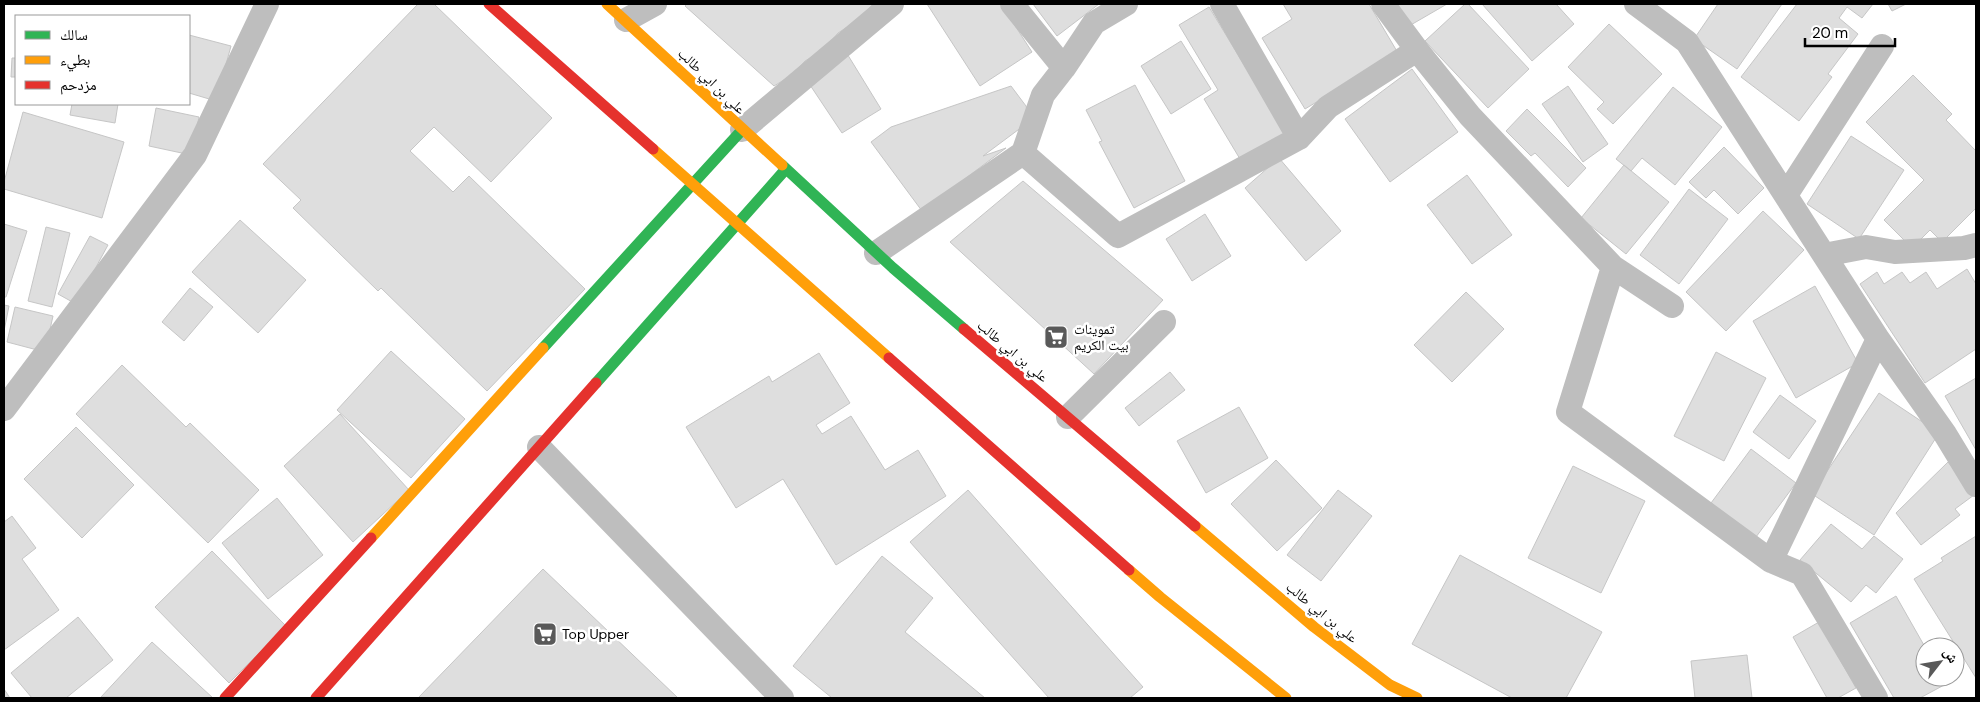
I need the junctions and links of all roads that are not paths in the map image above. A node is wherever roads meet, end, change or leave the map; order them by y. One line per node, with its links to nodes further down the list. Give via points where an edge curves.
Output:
1 (267, 4): 29 (street, via 195,155)
2 (489, 4): 19 (main road)
3 (608, 4): 11 (main road, علي بن ابي طالب)
4 (655, 4): 11 (street)
5 (892, 4): 15 (street)
6 (1012, 4): 14 (street)
7 (1126, 4): 14 (street, via 1094,23)
8 (1222, 4): 16 (street)
9 (1384, 4): 13 (street)
10 (1636, 4): 20 (street, via 1687,42)
11 (626, 20): 15 (main road, علي بن ابي طالب)
12 (1882, 46): 20 (street)
13 (1417, 50): 16 (street, via 1328,107); 25 (street, via 1470,116)
14 (1064, 68): 17 (street, via 1042,95)
15 (742, 130): 18 (main road, علي بن ابي طالب); 19 (main road)
16 (1299, 138): 17 (street, via 1118,236)
17 (1023, 153): 23 (street)
18 (785, 170): 21 (main road); 23 (main road, علي بن ابي طالب)
19 (693, 184): 21 (main road); 34 (main road)
20 (1786, 195): 24 (street)
21 (738, 224): 31 (main road); 37 (main road, via 1160,596)
22 (1976, 245): 24 (street, via 1895,252 1866,247)
23 (876, 253): 30 (main road, علي بن ابي طالب)
24 (1824, 254): 28 (street)
25 (1612, 267): 26 (street); 33 (street, via 1568,412)
26 (1672, 306)
27 (1164, 322): 30 (street)
28 (1878, 339): 32 (street, via 1946,434); 33 (street)
29 (4, 409)
30 (1068, 417): 38 (main road, علي بن ابي طالب, via 1314,627 1390,685)
31 (539, 447): 35 (main road); 36 (street)
32 (1976, 485)
33 (1771, 561): 39 (street, via 1802,574)
34 (225, 698)
35 (316, 698)
36 (782, 698)
37 (1286, 698)
38 (1417, 698)
39 (1876, 698)

